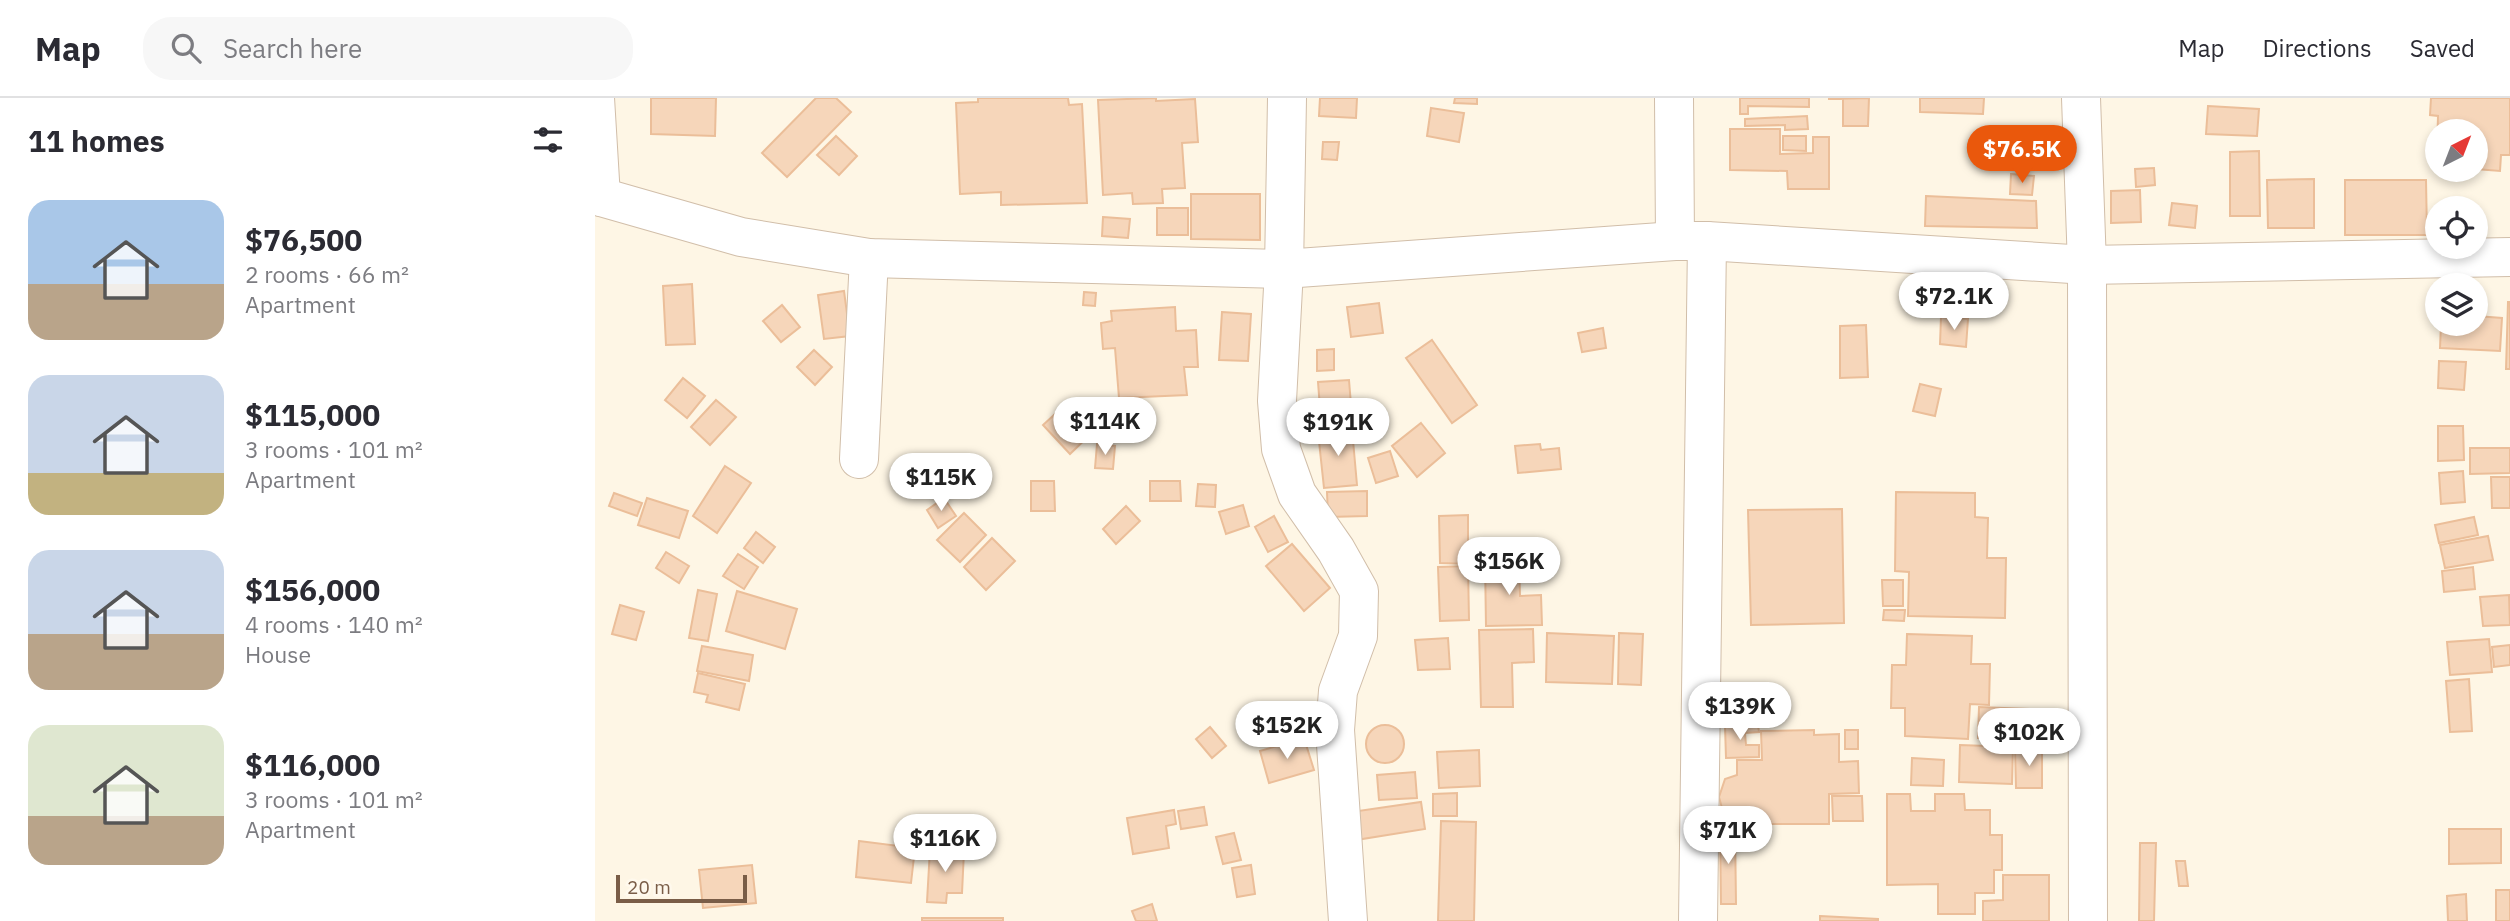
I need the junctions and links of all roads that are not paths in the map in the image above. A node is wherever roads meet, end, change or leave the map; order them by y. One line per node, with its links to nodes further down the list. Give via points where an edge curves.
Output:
1 (595, 98): 5 (street)
2 (1287, 98): 10 (street)
3 (1674, 98): 6 (street)
4 (2081, 98): 9 (street)
5 (598, 196): 8 (street, via 741,237)
6 (1691, 241): 9 (street); 10 (street); 13 (street)
7 (2510, 257): 9 (street)
8 (869, 258): 10 (street); 11 (street)
9 (2087, 265): 14 (street)
10 (1284, 270): 12 (street, via 1277,401 1281,449 1297,495 1359,591 1358,636 1338,691 1335,730)
11 (859, 458)
12 (1348, 921)
13 (1698, 921)
14 (2088, 921)

